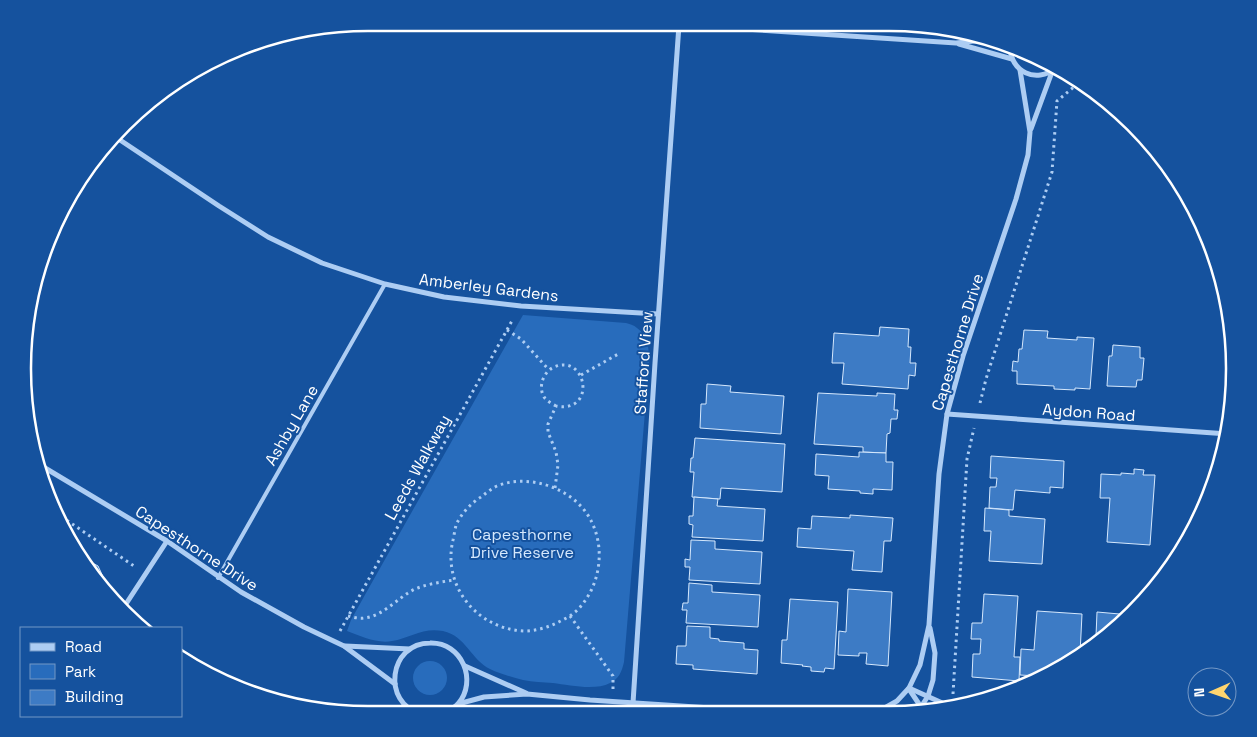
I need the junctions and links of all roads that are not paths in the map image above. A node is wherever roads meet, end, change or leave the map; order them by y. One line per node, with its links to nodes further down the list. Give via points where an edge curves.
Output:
1 (679, 31): 13 (street, Stafford View)
2 (771, 31): 4 (street)
3 (969, 42): 4 (street)
4 (956, 43): 6 (street)
5 (1011, 54): 6 (street)
6 (1012, 59): 7 (street)
7 (1020, 70): 8 (street, via 1036,76); 10 (street, Capesthorne Drive)
8 (1050, 72)
9 (1053, 74): 10 (street, Capesthorne Drive)
10 (1030, 132): 14 (street, Capesthorne Drive, via 1025,172 963,356)
11 (120, 140): 12 (street, Amberley Gardens, via 268,236 322,263)
12 (385, 284): 13 (street, Amberley Gardens, via 444,297 521,306); 18 (lane, Ashby Lane)
13 (658, 314): 29 (street, Stafford View)
14 (947, 414): 15 (street, Aydon Road); 20 (street, Capesthorne Drive)
15 (1219, 433)
16 (47, 469): 17 (street, Capesthorne Drive)
17 (167, 541): 18 (street, Capesthorne Drive); 19 (street)
18 (218, 578): 21 (street, Capesthorne Drive)
19 (126, 603)
20 (929, 625): 25 (street, Capesthorne Drive, via 920,665); 27 (street, Capesthorne Drive, via 935,653)
21 (344, 646): 22 (street, Capesthorne Drive); 24 (street, Capesthorne Drive)
22 (410, 649): 23 (street, Capesthorne Drive, via 431,642 442,644 460,656); 24 (street, via 397,664)
23 (465, 666): 26 (street); 30 (street, via 467,686)
24 (395, 684): 33 (street, via 398,696)
25 (909, 688): 27 (street); 31 (street); 35 (street, Capesthorne Drive)
26 (527, 694): 29 (street); 30 (street, via 484,697)
27 (928, 696): 28 (street); 32 (street, Capesthorne Drive)
28 (940, 702)
29 (633, 703): 34 (street)
30 (458, 704)
31 (919, 704)
32 (923, 704)
33 (406, 706)
34 (666, 706)
35 (889, 706)

